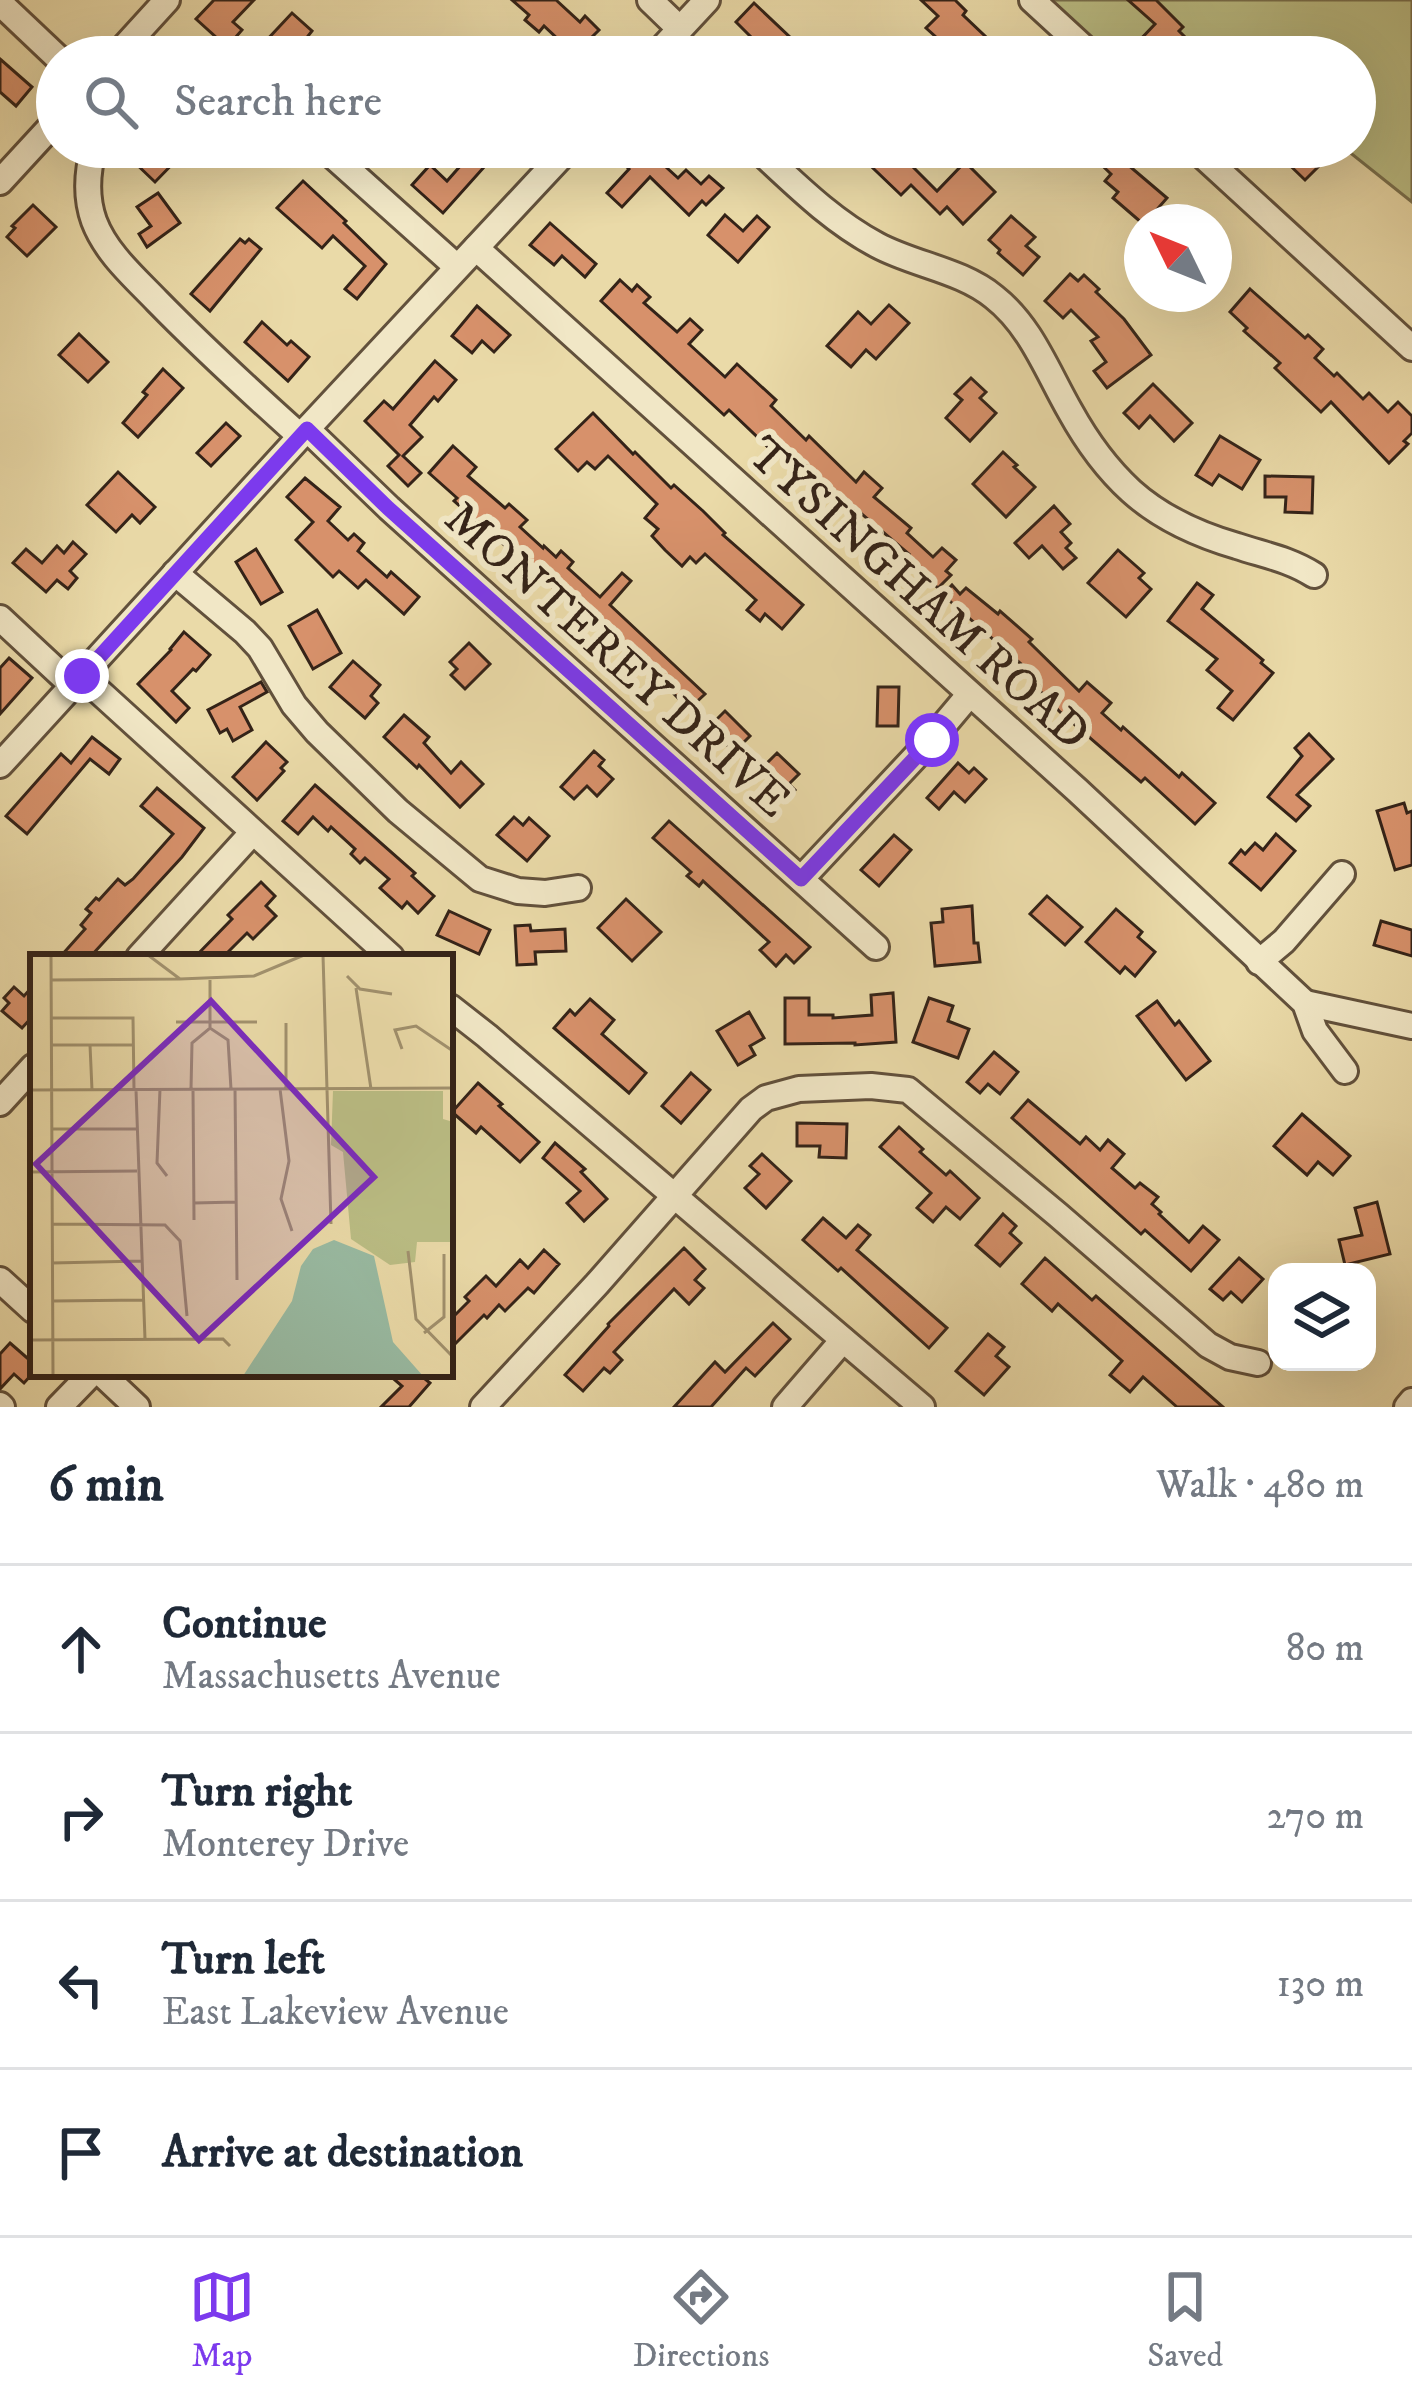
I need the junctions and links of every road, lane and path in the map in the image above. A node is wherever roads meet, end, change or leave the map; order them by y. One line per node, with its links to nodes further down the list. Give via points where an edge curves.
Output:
1 (167, 0): 7 (street)
2 (650, 0): 6 (street)
3 (707, 0): 6 (street)
4 (1031, 0): 9 (street)
5 (0, 3): 10 (street)
6 (680, 29): 8 (street)
7 (135, 36)
8 (674, 36)
9 (1071, 36)
10 (36, 37)
11 (36, 142): 17 (street)
12 (89, 168): 21 (street, MONTEREY DRIVE, via 89,203 107,246 175,319)
13 (347, 168): 19 (street)
14 (550, 168): 18 (street)
15 (777, 168): 23 (street, via 846,226 1002,303 1093,447 1134,494 1199,533)
16 (1216, 168): 20 (street)
17 (0, 182)
18 (476, 248): 19 (street); 26 (street, TYSINGHAM ROAD)
19 (458, 267): 21 (street)
20 (1412, 348)
21 (304, 433): 22 (street); 30 (street, MONTEREY DRIVE)
22 (176, 573): 25 (street); 31 (street, via 245,632 317,732 480,879 518,891)
23 (1314, 575)
24 (0, 618): 25 (street)
25 (77, 681): 27 (street); 28 (street)
26 (969, 695): 30 (street); 35 (street, TYSINGHAM ROAD)
27 (0, 765)
28 (252, 833): 33 (street); 34 (street)
29 (1342, 874): 35 (street)
30 (801, 879): 32 (street, MONTEREY DRIVE)
31 (578, 888)
32 (876, 947)
33 (143, 954)
34 (388, 954)
35 (1259, 962): 36 (street, TYSINGHAM ROAD)
36 (1305, 1003): 38 (street); 40 (street)
37 (453, 1009): 42 (street)
38 (1412, 1026)
39 (30, 1070): 41 (street)
40 (1346, 1071)
41 (0, 1103)
42 (674, 1197): 45 (street); 46 (street, via 766,1098 800,1089 908,1090 1208,1345); 51 (street)
43 (0, 1280): 44 (street)
44 (30, 1307)
45 (843, 1340): 52 (street); 53 (street)
46 (1258, 1363)
47 (89, 1377): 49 (street)
48 (105, 1377): 50 (street)
49 (59, 1407)
50 (137, 1407)
51 (483, 1407)
52 (785, 1407)
53 (922, 1407)

